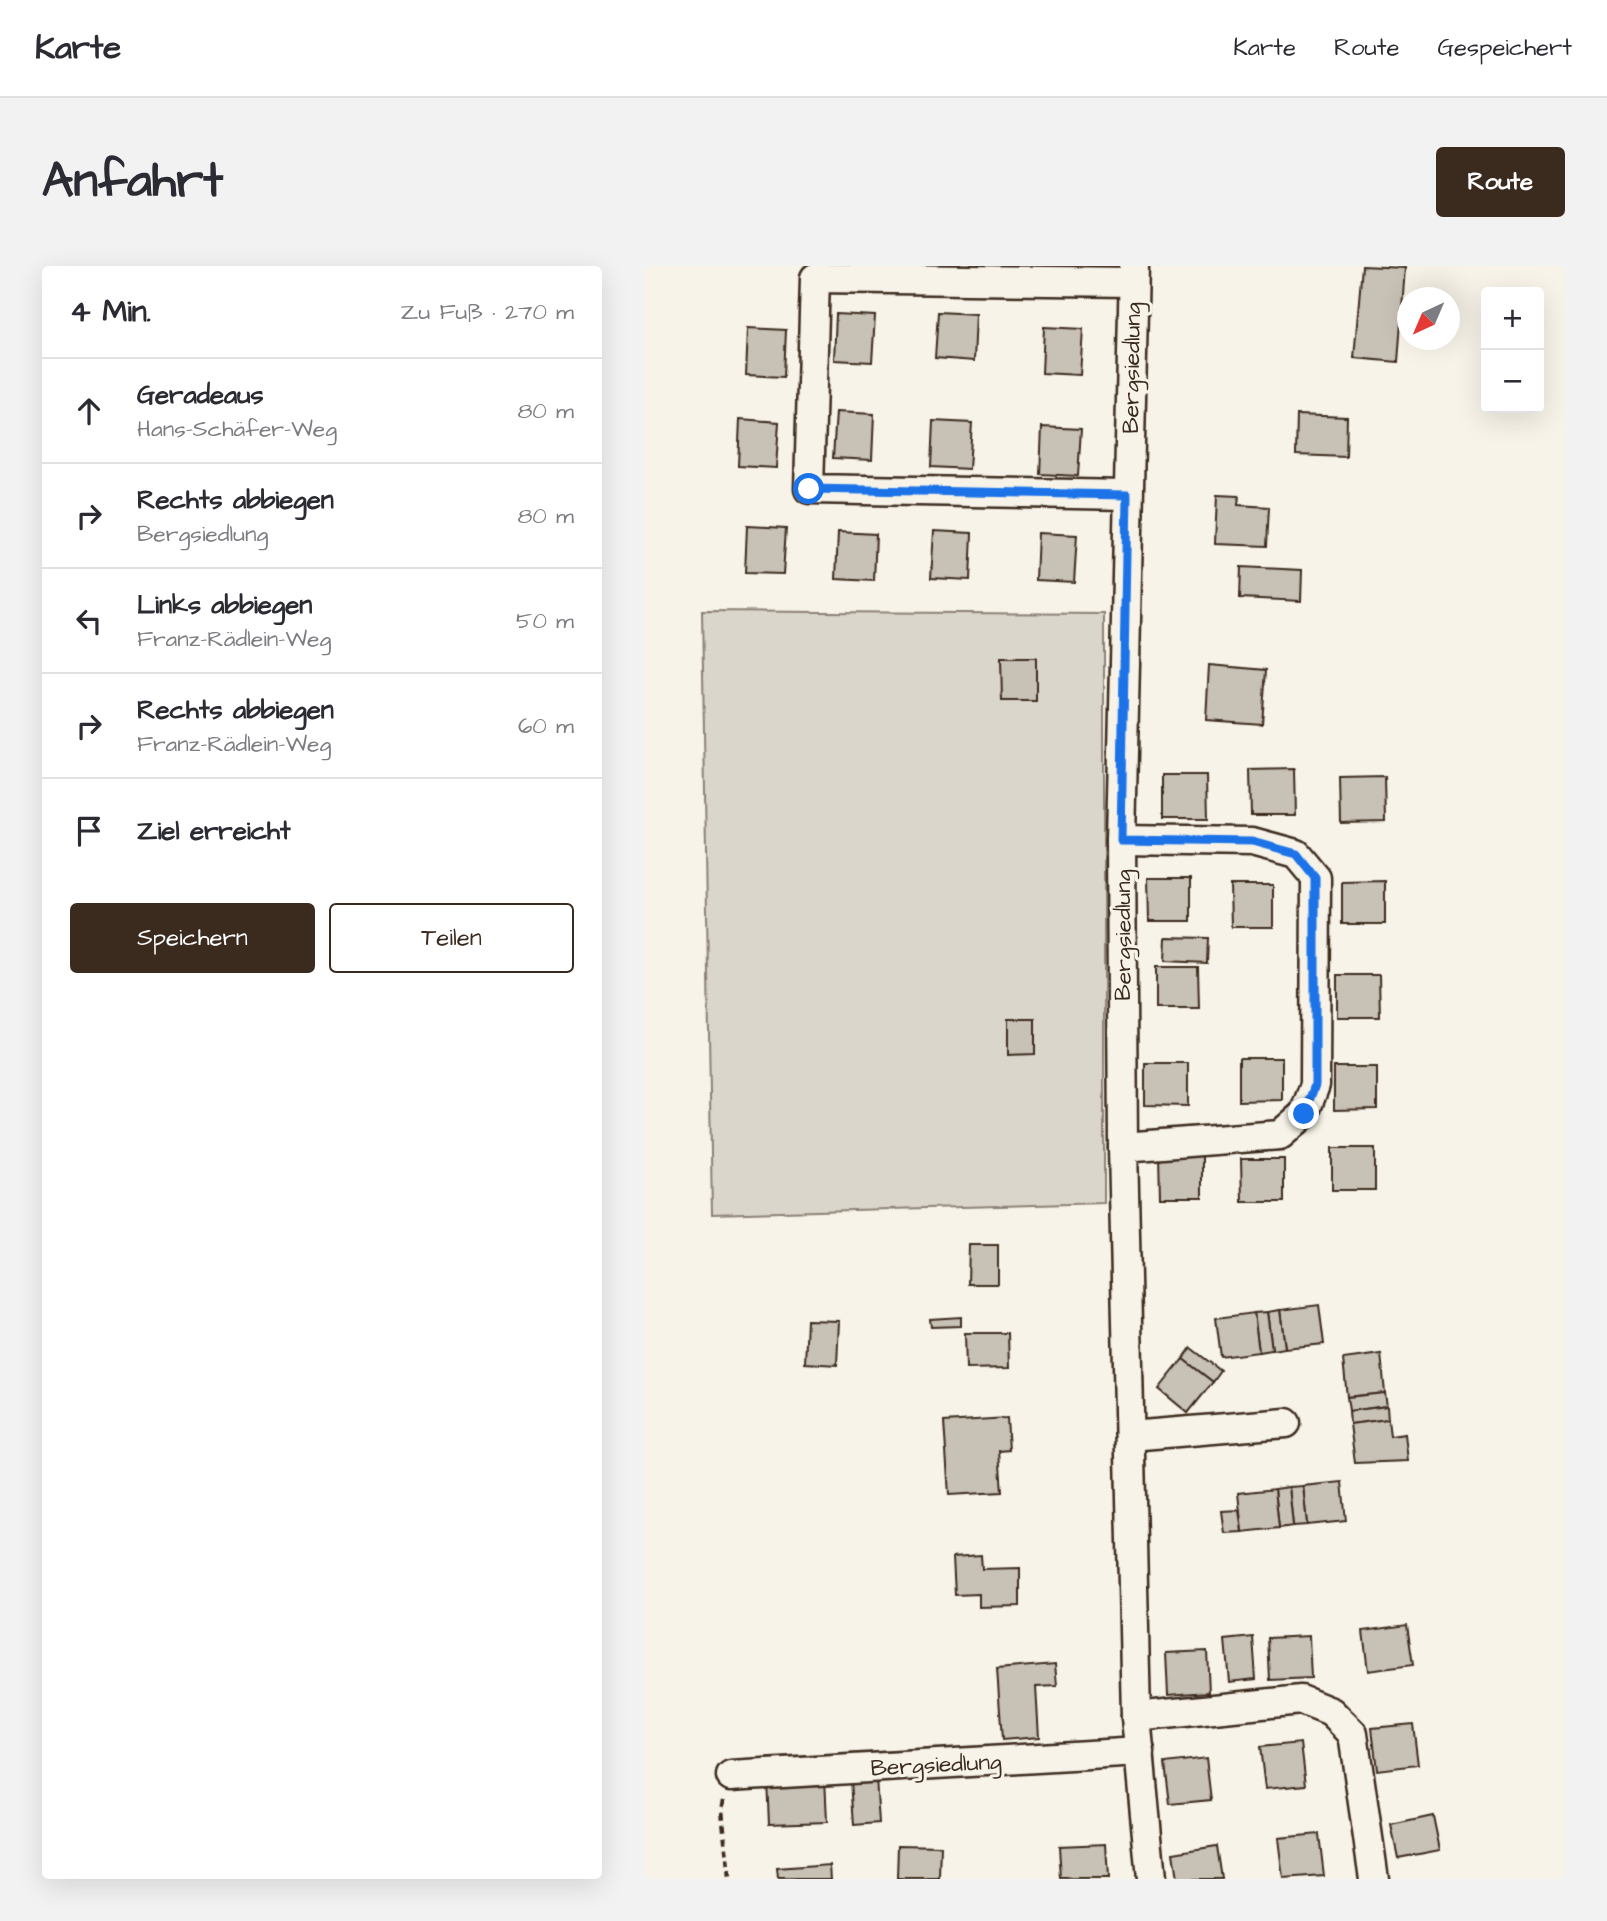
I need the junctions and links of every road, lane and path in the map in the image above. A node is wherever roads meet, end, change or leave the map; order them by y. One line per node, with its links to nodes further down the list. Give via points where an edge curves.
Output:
1 (1134, 274): 2 (street, Bergsiedlung); 2 (street, via 815,278 809,489)
2 (1127, 495): 3 (street, Bergsiedlung)
3 (1121, 840): 4 (street, Bergsiedlung); 4 (street, via 1252,842 1296,854 1315,878 1315,1085 1304,1114 1280,1135)
4 (1123, 1147): 6 (street, Bergsiedlung)
5 (1286, 1423): 6 (street)
6 (1130, 1436): 7 (street, Bergsiedlung)
7 (1136, 1717): 8 (street, Bergsiedlung); 12 (street, via 1301,1700 1331,1712 1353,1734)
8 (1140, 1752): 9 (street, Bergsiedlung); 11 (street, Bergsiedlung)
9 (731, 1776): 10 (path, via 722,1810)
10 (729, 1879)
11 (1151, 1879)
12 (1374, 1879)

